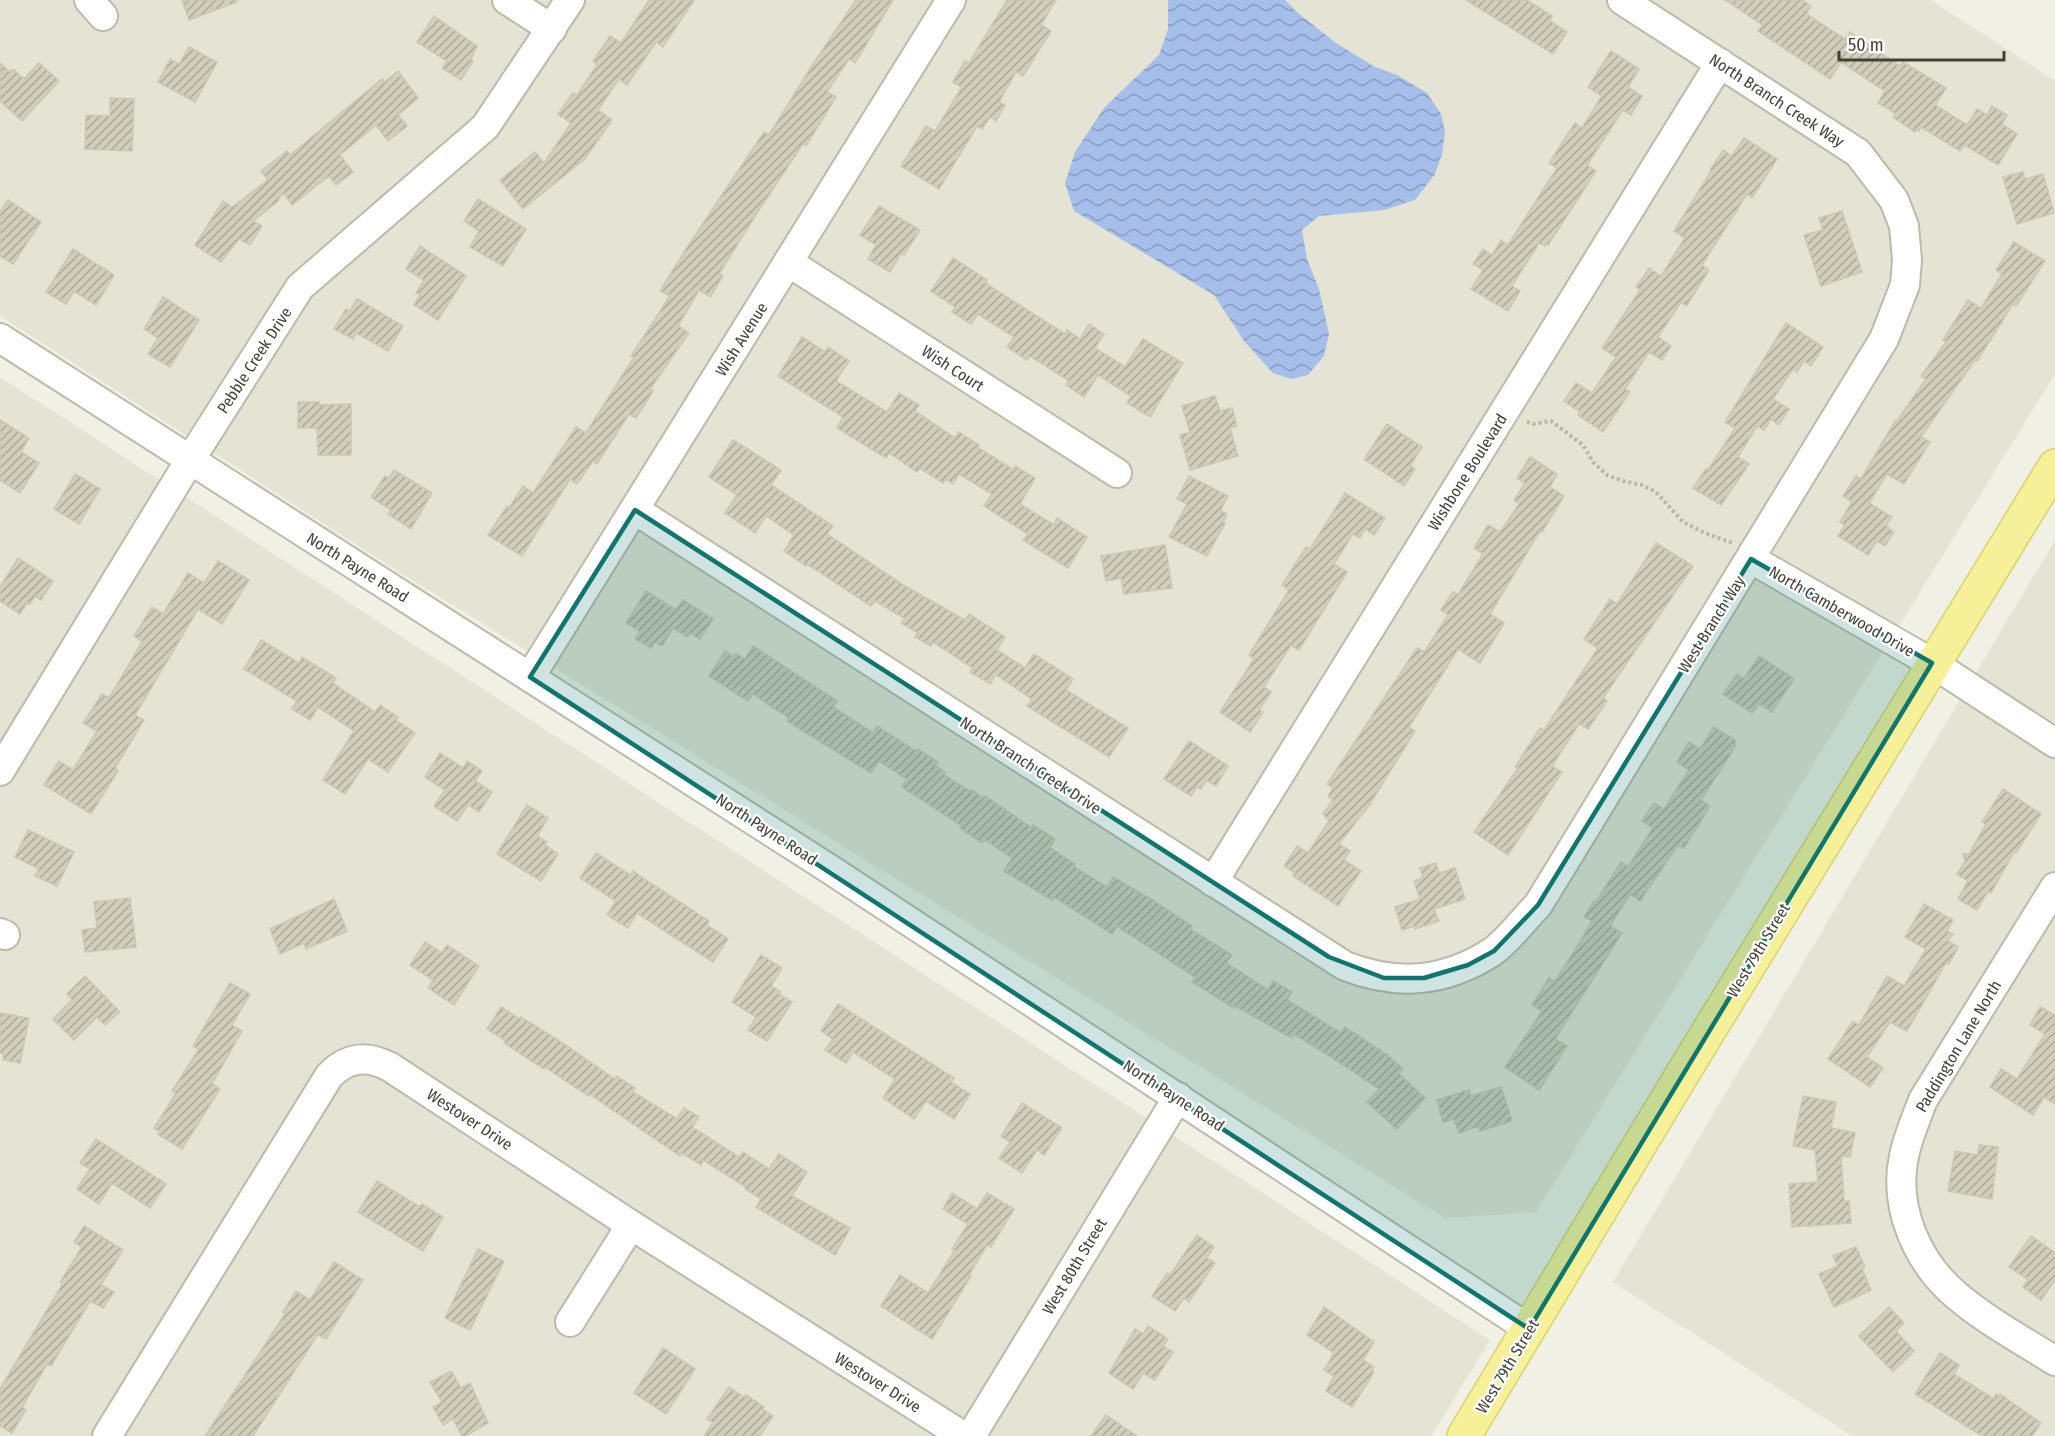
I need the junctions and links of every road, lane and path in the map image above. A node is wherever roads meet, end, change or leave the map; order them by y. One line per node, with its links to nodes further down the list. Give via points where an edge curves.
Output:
1 (507, 0): 5 (street)
2 (570, 0): 5 (street, Pebble Creek Drive)
3 (951, 0): 8 (street, Wish Avenue)
4 (1622, 0): 6 (street, North Branch Creek Way)
5 (552, 30): 11 (street, Pebble Creek Drive, via 485,127 300,287)
6 (1720, 63): 7 (street, North Branch Creek Way, via 1858,153 1894,200); 10 (street, Wishbone Boulevard)
7 (1904, 226): 15 (street, West Branch Way, via 1905,285 1884,339)
8 (789, 262): 13 (street, Wish Court); 14 (street, Wish Avenue)
9 (0, 338): 11 (street, North Payne Road)
10 (1505, 411): 15 (path, via 1533,424 1551,422 1583,445 1607,475 1656,492 1683,522 1732,542 1739,553); 20 (street, Wishbone Boulevard)
11 (190, 460): 17 (street, North Payne Road); 19 (street, Pebble Creek Drive)
12 (2055, 466): 16 (main road, West 79th Street)
13 (1117, 473)
14 (635, 510): 17 (street, Wish Avenue); 20 (street, North Branch Creek Drive)
15 (1751, 559): 16 (street, North Camberwood Drive); 22 (street, West Branch Way, via 1538,905 1494,951)
16 (1932, 663): 18 (street, North Camberwood Drive); 26 (main road, West 79th Street)
17 (530, 676): 23 (street, North Payne Road)
18 (2055, 743)
19 (0, 771)
20 (1213, 882): 22 (street, North Branch Creek Drive, via 1345,966 1384,978 1407,980)
21 (2055, 887): 27 (street, Paddington Lane North, via 1923,1100 1911,1128 1901,1178 1906,1219 1917,1247 1948,1288)
22 (1442, 975)
23 (1178, 1097): 26 (street, North Payne Road); 30 (street, West 80th Street)
24 (631, 1225): 25 (street); 28 (street, Westover Drive, via 390,1067 368,1058 349,1061 329,1076); 29 (street, Westover Drive)
25 (570, 1322)
26 (1529, 1329): 31 (main road, West 79th Street)
27 (2055, 1361)
28 (107, 1436)
29 (963, 1436)
30 (971, 1436)
31 (1464, 1436)

